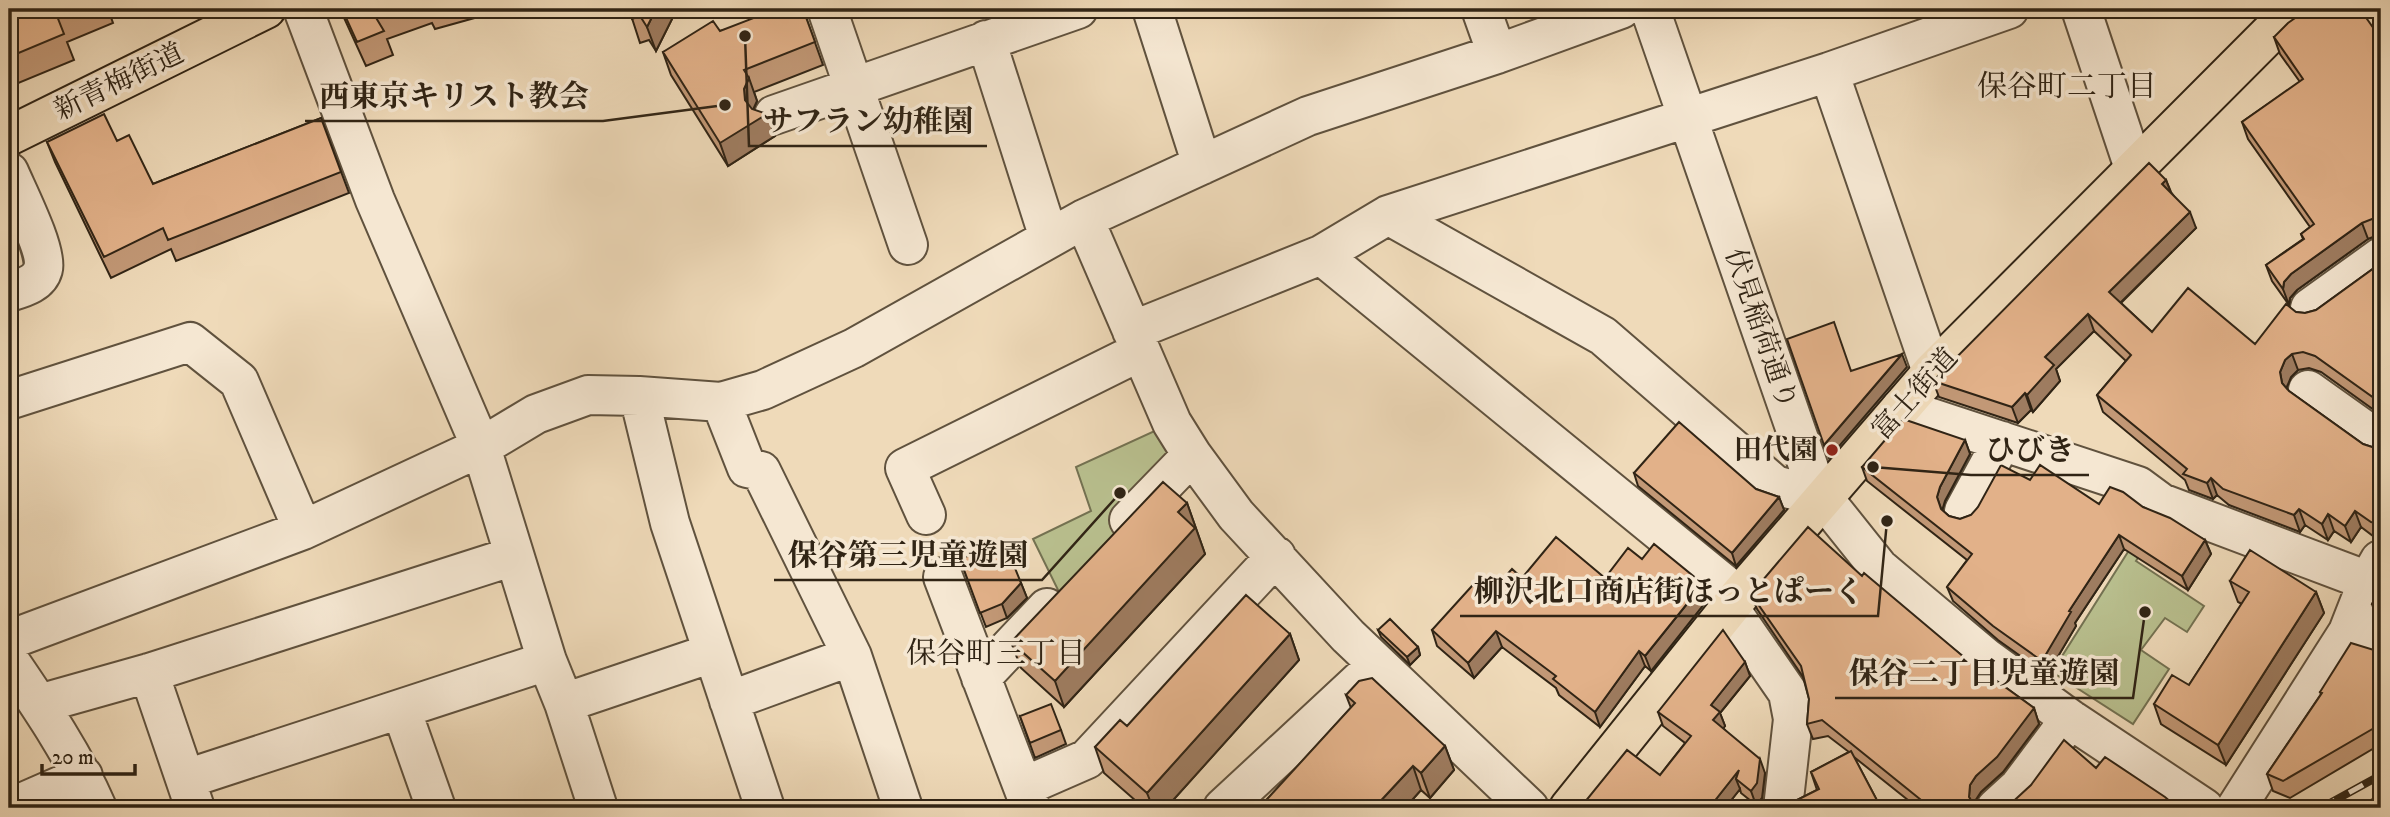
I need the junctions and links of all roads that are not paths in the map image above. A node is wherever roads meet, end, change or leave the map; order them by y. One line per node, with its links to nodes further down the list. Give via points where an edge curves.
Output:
1 (266, 9): 18 (main road, 新青梅街道)
2 (303, 9): 39 (street, via 375,200)
3 (827, 9): 15 (street)
4 (1078, 9): 12 (street)
5 (1152, 9): 19 (street)
6 (1481, 9): 13 (street)
7 (1620, 9): 13 (street)
8 (1650, 9): 17 (street, 伏見稲荷通り)
9 (2009, 9): 14 (street)
10 (2081, 9): 20 (street)
11 (2294, 9): 20 (main road, 富士街道)
12 (986, 40): 15 (street); 24 (street)
13 (1497, 54): 19 (street, via 1308,116)
14 (1829, 72): 17 (street); 31 (street)
15 (855, 87): 16 (street); 25 (street)
16 (774, 115)
17 (1689, 118): 22 (street); 41 (street, 伏見稲荷通り)
18 (9, 136)
19 (1202, 165): 23 (street)
20 (2134, 169): 31 (main road, 富士街道)
21 (9, 172): 28 (street, via 44,254 43,270 34,282)
22 (1388, 215): 26 (street); 41 (street, via 1603,336 1775,485)
23 (1084, 219): 24 (street); 30 (street)
24 (1049, 238): 35 (street, via 854,348 764,390)
25 (908, 245)
26 (1321, 255): 30 (street); 51 (street)
27 (2381, 257): 29 (street)
28 (9, 292)
29 (2310, 308)
30 (1136, 341): 40 (street, via 1172,423); 43 (street, via 905,468)
31 (1932, 372): 36 (main road, 富士街道)
32 (2308, 390): 38 (street)
33 (639, 396): 35 (street); 39 (street, via 588,395 536,414); 54 (street, via 670,523)
34 (9, 400): 44 (street, via 190,342 239,381)
35 (720, 402): 55 (street, via 747,468 761,471)
36 (1901, 408): 37 (street); 41 (main road, 富士街道)
37 (2001, 441): 42 (street); 48 (street, via 2137,486 2161,503)
38 (2381, 442)
39 (481, 447): 44 (street); 46 (street)
40 (1192, 455): 45 (street); 47 (street, via 1236,515)
41 (1823, 498): 51 (main road, 富士街道); 65 (street, 伏見稲荷通り, via 1879,568 1985,657)
42 (1964, 511)
43 (926, 515)
44 (303, 530): 53 (street)
45 (1106, 545)
46 (514, 556): 57 (street); 59 (street)
47 (1276, 556): 58 (street); 68 (street, via 1087,759)
48 (2375, 570): 52 (street)
49 (943, 577): 60 (street)
50 (1069, 584): 60 (street)
51 (1730, 599): 69 (street, via 1788,693 1793,719); 77 (main road, 富士街道)
52 (2364, 639): 80 (street)
53 (9, 640)
54 (712, 653): 61 (street); 63 (street)
55 (852, 656): 61 (street); 74 (street)
56 (9, 660): 62 (street)
57 (547, 661): 63 (street); 64 (street)
58 (1377, 665): 75 (street); 76 (street)
59 (149, 673): 62 (street); 67 (street)
60 (981, 678): 68 (street)
61 (729, 701): 73 (street)
62 (39, 704): 66 (street)
63 (564, 704): 72 (street)
64 (401, 709): 67 (street); 71 (street)
65 (2070, 719): 78 (street, via 2019,787); 79 (street, 伏見稲荷通り)
66 (90, 792): 70 (street)
67 (190, 794)
68 (1027, 798)
69 (1786, 806)
70 (10, 808)
71 (436, 808)
72 (598, 808)
73 (765, 808)
74 (903, 808)
75 (1223, 808)
76 (1529, 808)
77 (1569, 808)
78 (1996, 808)
79 (2203, 808)
80 (2236, 808)

